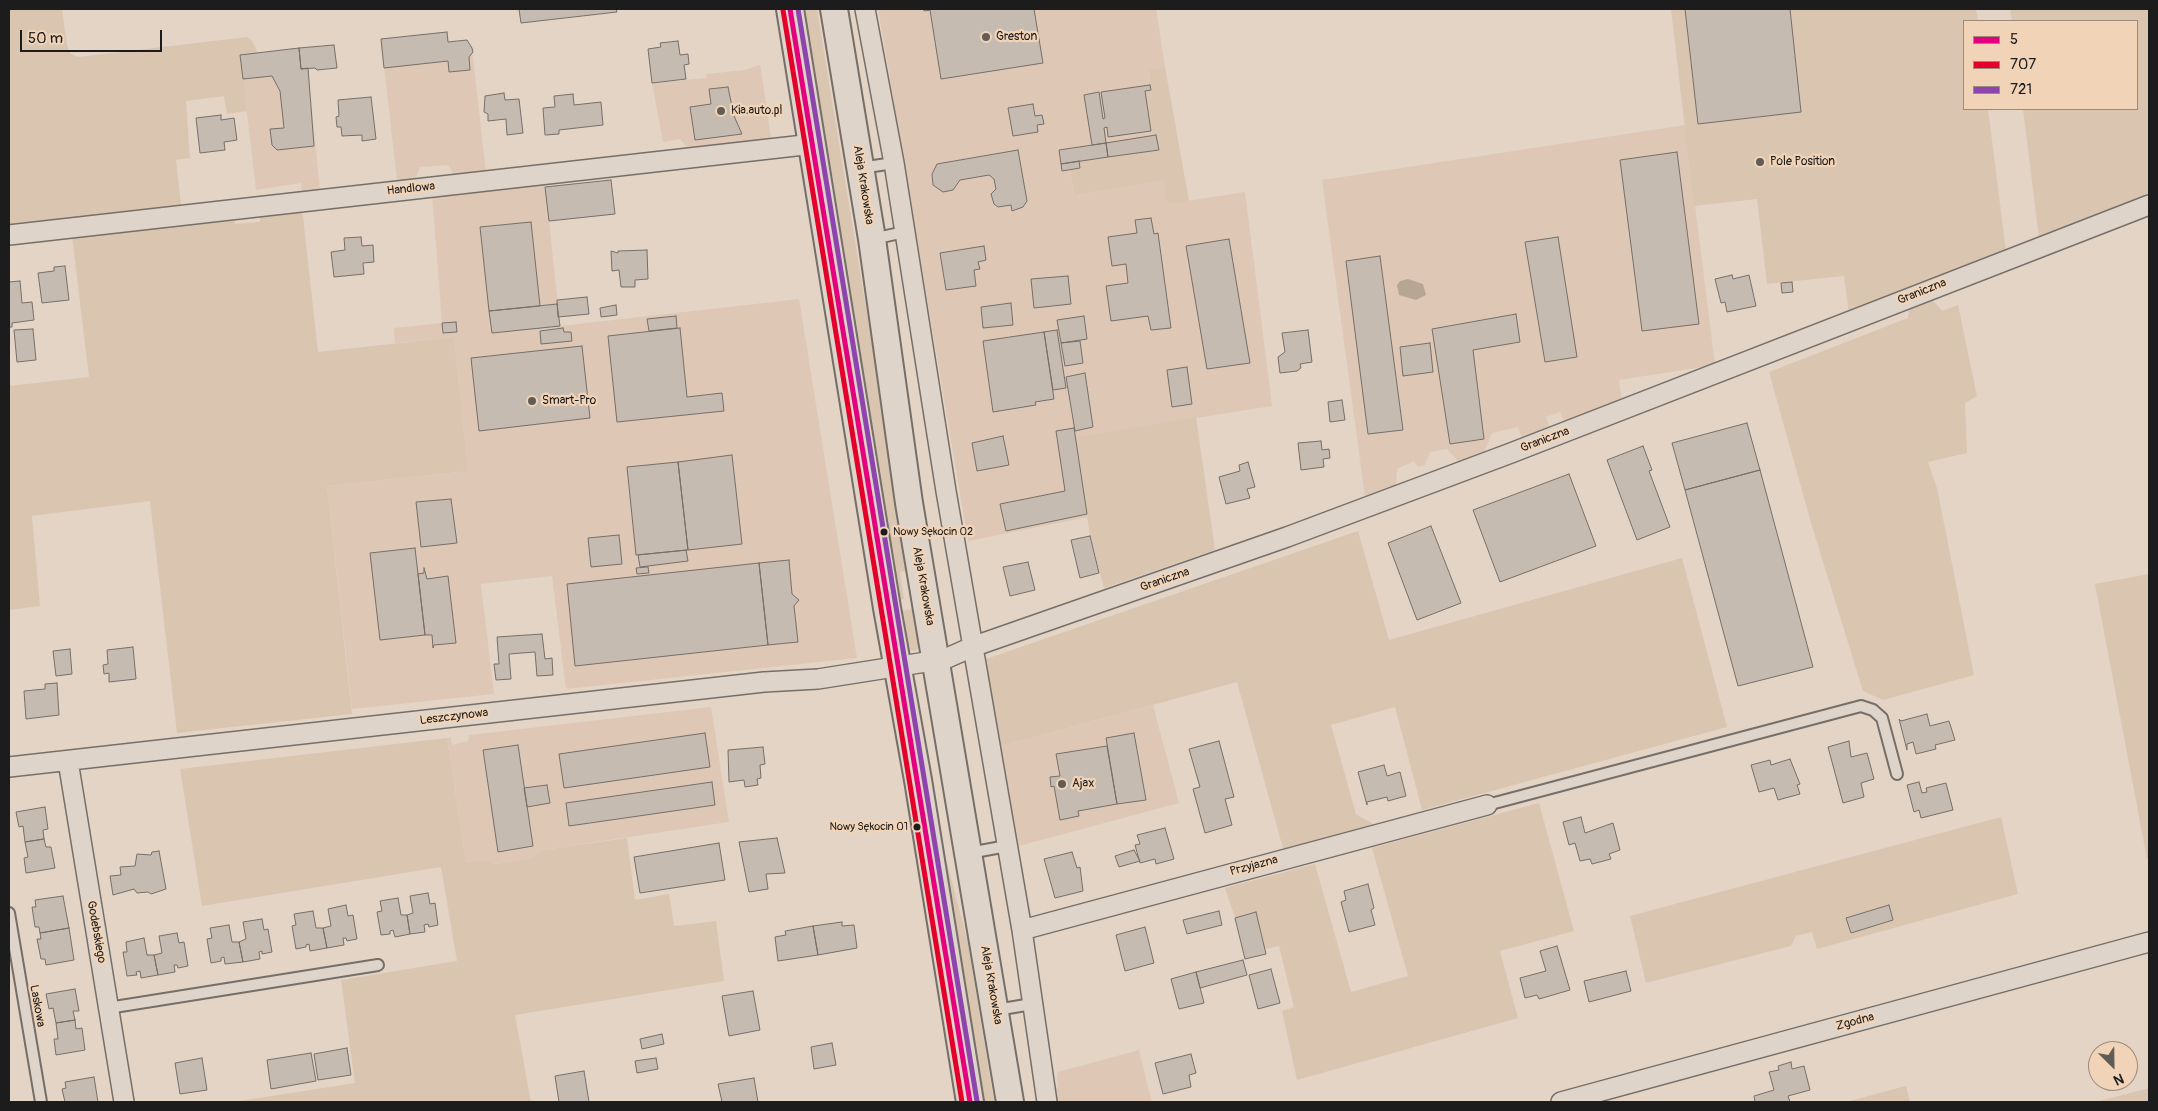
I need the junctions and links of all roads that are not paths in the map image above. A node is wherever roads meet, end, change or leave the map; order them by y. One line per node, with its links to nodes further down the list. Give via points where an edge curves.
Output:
1 (790, 9): 4 (main road)
2 (834, 9): 6 (main road, Aleja Krakowska)
3 (865, 9): 5 (street)
4 (813, 144): 9 (street, Handlowa); 13 (main road)
5 (894, 163): 6 (lane); 8 (street)
6 (860, 168): 10 (main road, Aleja Krakowska)
7 (2149, 205): 11 (street, Graniczna, via 1455,474)
8 (904, 232): 10 (lane); 11 (street)
9 (9, 235)
10 (872, 239): 12 (main road, Aleja Krakowska, via 908,503)
11 (972, 647): 12 (street, Graniczna); 18 (street)
12 (936, 661): 13 (street, Leszczynowa); 19 (main road, Aleja Krakowska)
13 (898, 668): 14 (street, Leszczynowa); 29 (main road)
14 (68, 761): 15 (street, Leszczynowa); 25 (street, Godebskiego)
15 (9, 767)
16 (1897, 774): 17 (lane, via 1882,718 1861,706)
17 (1487, 805): 21 (street, Przyjazna)
18 (1007, 846): 19 (lane); 21 (street)
19 (968, 853): 26 (main road, Aleja Krakowska)
20 (9, 913): 27 (lane, Laskowa)
21 (1022, 930): 24 (street)
22 (2149, 942): 32 (street, Zgodna)
23 (378, 965): 25 (lane)
24 (1032, 1004): 26 (lane); 31 (street)
25 (108, 1008): 28 (street, Godebskiego)
26 (996, 1010): 30 (main road, Aleja Krakowska)
27 (41, 1102)
28 (124, 1102)
29 (970, 1102)
30 (1010, 1102)
31 (1047, 1102)
32 (1561, 1102)

